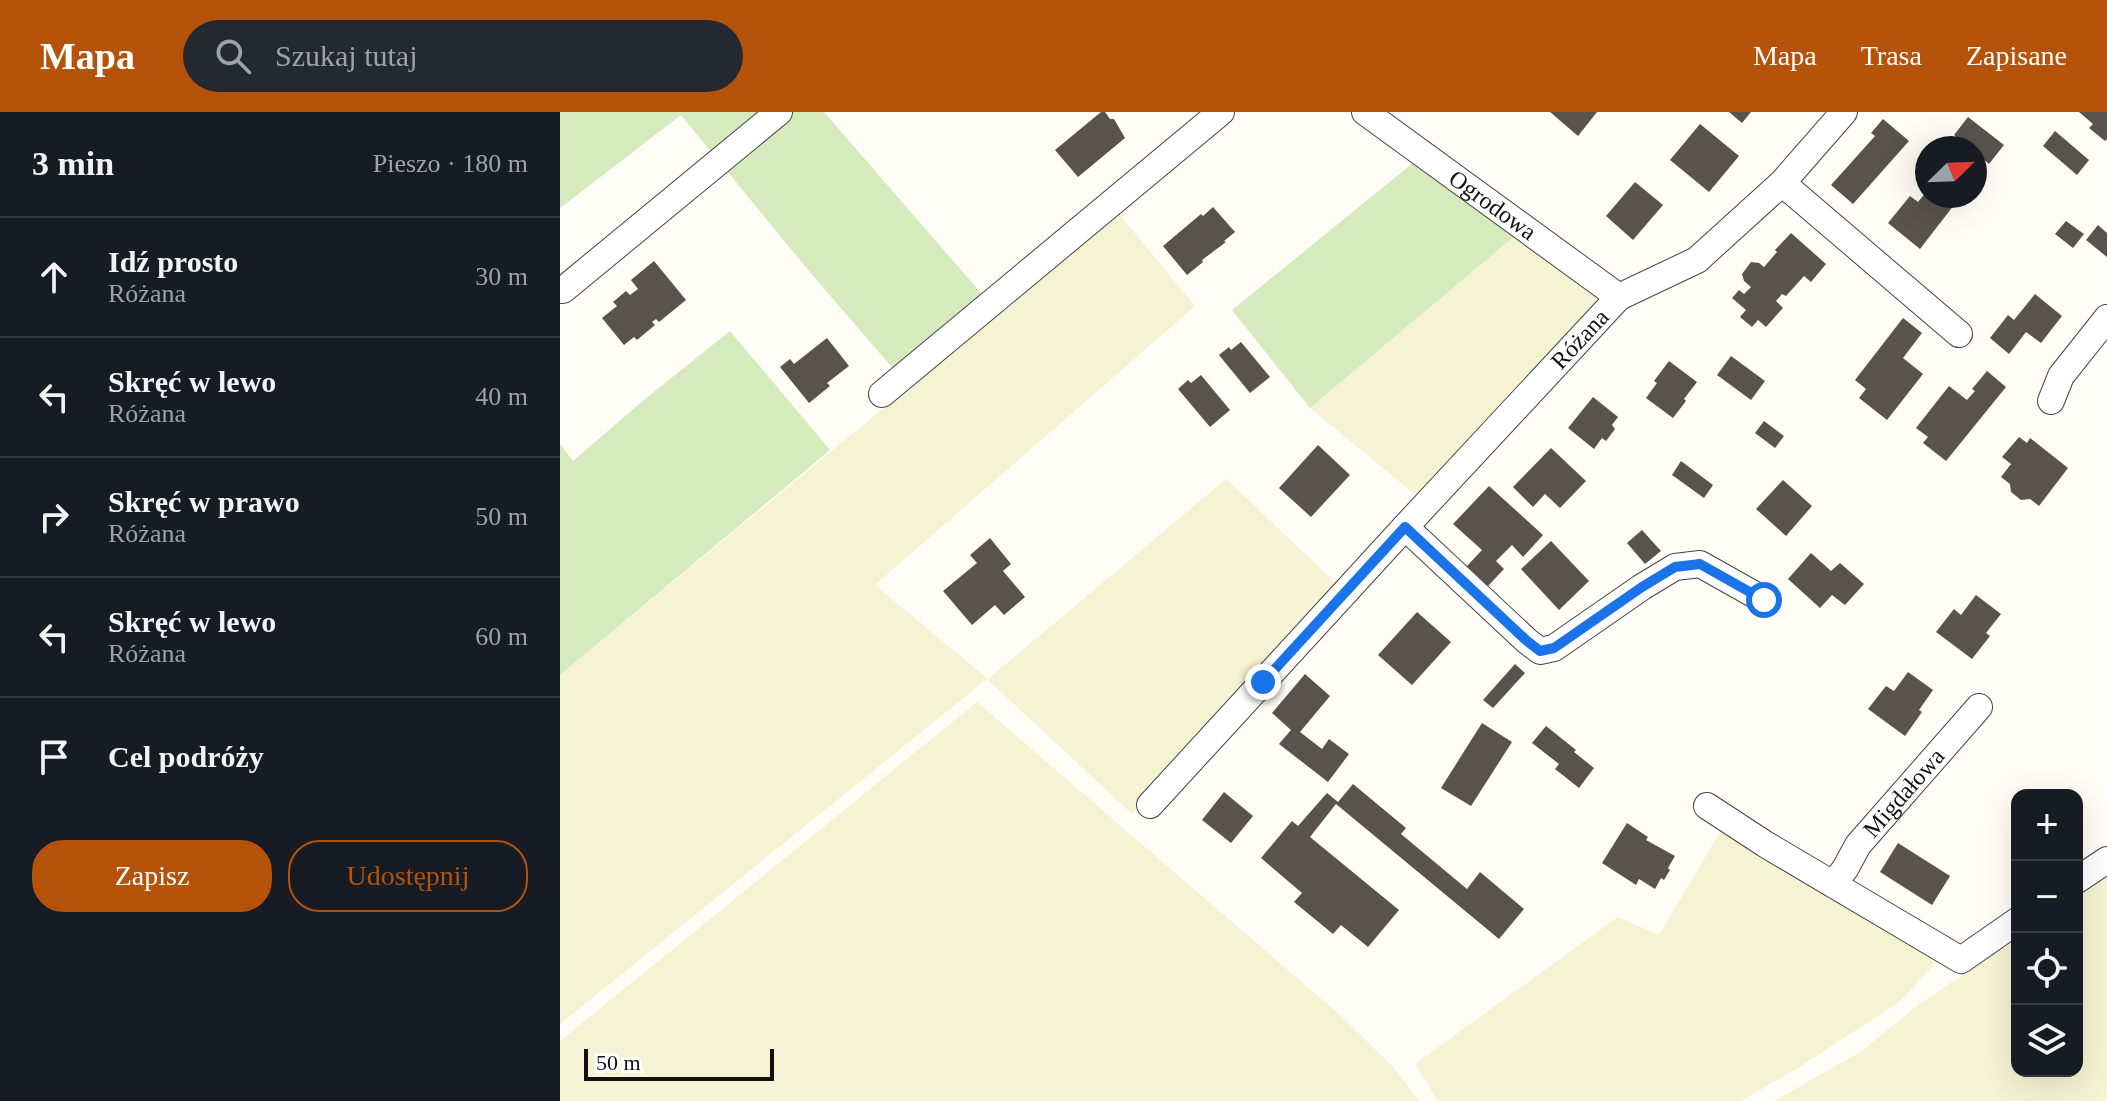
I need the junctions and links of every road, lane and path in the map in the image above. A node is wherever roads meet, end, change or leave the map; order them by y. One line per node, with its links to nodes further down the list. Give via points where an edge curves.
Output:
1 (779, 112): 6 (street)
2 (1221, 112): 10 (street)
3 (1365, 112): 7 (street, Ogrodowa)
4 (1844, 112): 5 (street, Różana)
5 (1782, 183): 7 (street, Różana, via 1697,260); 9 (street)
6 (563, 290)
7 (1619, 297): 12 (street, Różana)
8 (2107, 318): 11 (street, via 2061,376)
9 (1959, 334)
10 (882, 394)
11 (2051, 401)
12 (1405, 527): 13 (street, via 1540,651 1554,648 1675,567 1700,564); 15 (street, Różana)
13 (1764, 600)
14 (1979, 707): 19 (street, Migdałowa, via 1858,845)
15 (1150, 805)
16 (1707, 806): 19 (street)
17 (2107, 860): 18 (street)
18 (2083, 876)
19 (1833, 884): 20 (street, via 1961,960)
20 (2011, 925)

